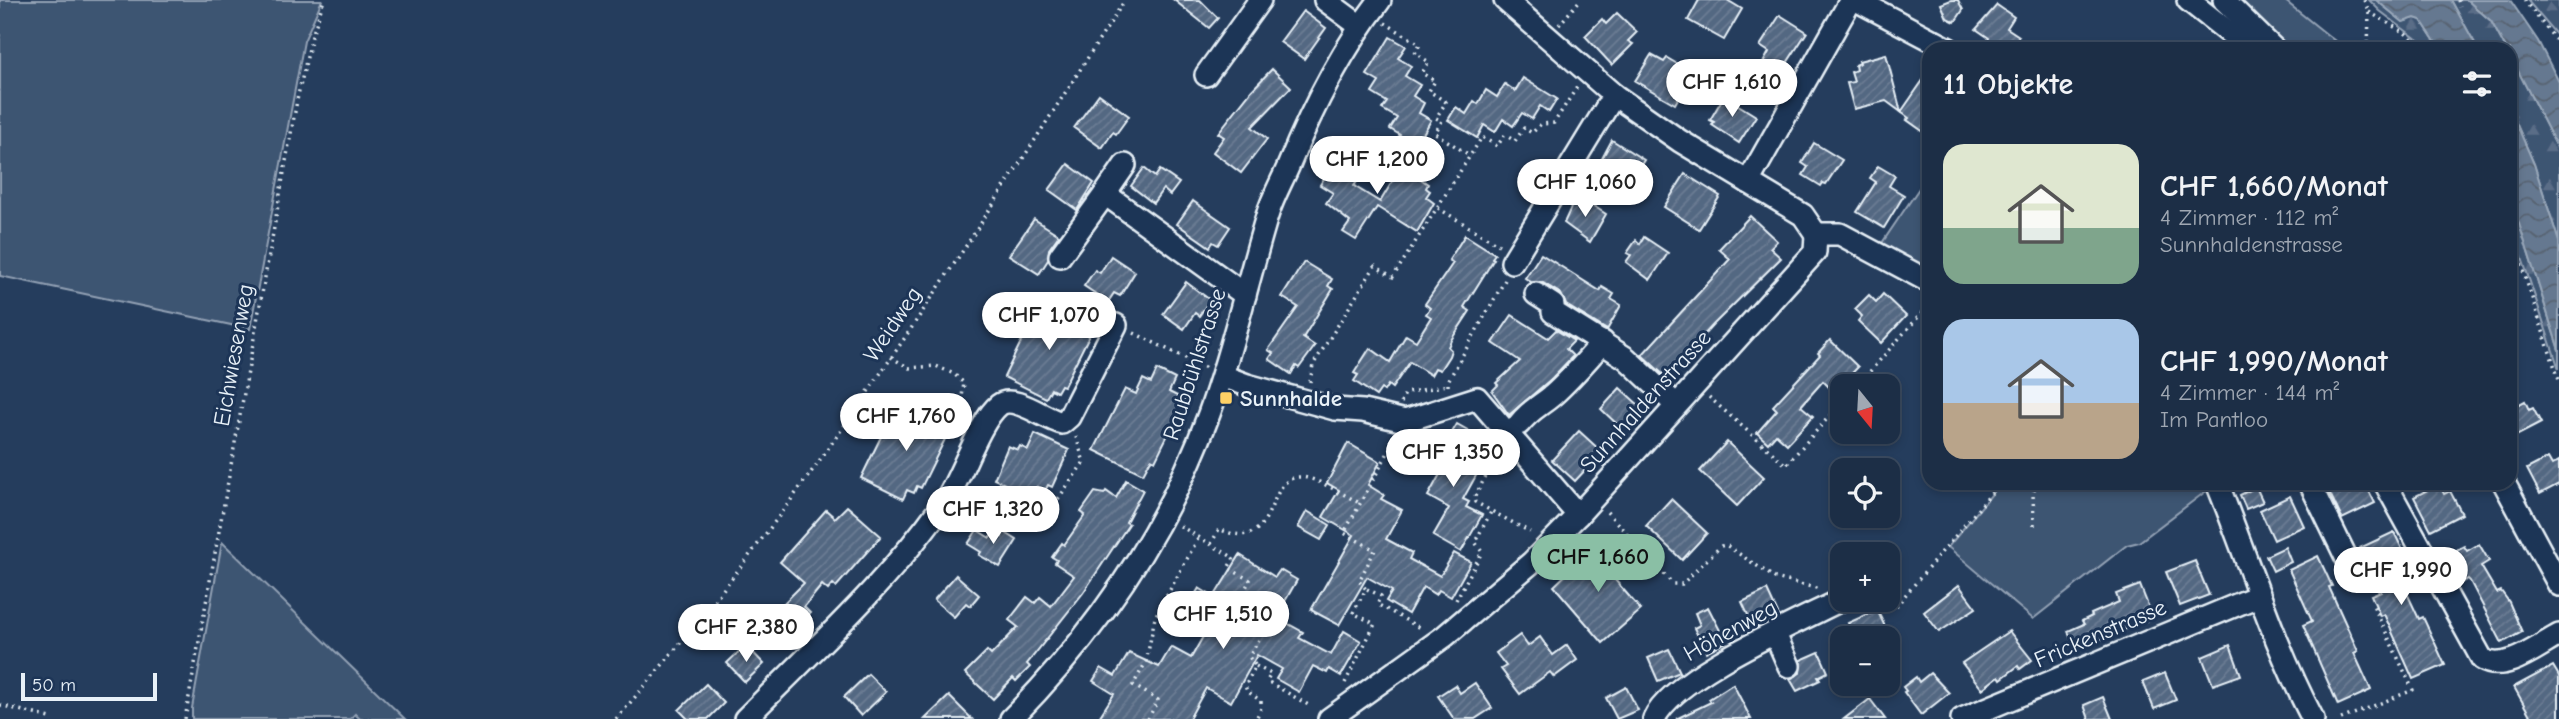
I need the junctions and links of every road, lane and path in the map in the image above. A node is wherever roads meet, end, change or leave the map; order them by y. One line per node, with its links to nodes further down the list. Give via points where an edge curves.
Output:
1 (324, 0): 90 (path, Eichwiesenweg, via 298,95)
2 (1125, 0): 42 (path, Weidweg)
3 (1260, 0): 25 (street)
4 (1325, 0): 16 (street)
5 (1505, 0): 24 (street)
6 (1580, 0): 17 (path)
7 (1854, 0): 18 (street); 29 (street)
8 (2188, 0): 19 (street)
9 (2224, 0): 20 (street)
10 (2364, 0): 15 (path)
11 (2458, 0): 13 (path)
12 (2524, 0): 23 (path)
13 (2460, 7)
14 (1380, 10): 16 (street, Raubbühlstrasse); 27 (path, via 1420,44 1415,53 1429,62 1422,73 1435,81 1429,91 1446,102 1436,118 1442,121 1435,133)
15 (2369, 12): 21 (path); 22 (path)
16 (1360, 26): 38 (street, Raubbühlstrasse, via 1309,117 1268,213)
17 (1552, 32)
18 (1935, 42)
19 (2238, 42)
20 (2267, 42)
21 (2368, 42)
22 (2416, 42)
23 (2559, 44)
24 (1586, 72): 26 (street); 27 (path, via 1554,123 1541,124 1532,133 1524,128 1515,141 1504,135 1497,146 1482,137)
25 (1206, 75)
26 (1614, 95): 29 (street); 35 (street)
27 (1471, 156): 31 (path)
28 (1125, 165): 30 (street)
29 (1748, 182): 32 (street, via 1803,215)
30 (1105, 194): 34 (street); 38 (street)
31 (1438, 208): 35 (path); 47 (path, via 1393,277 1375,266 1313,365)
32 (1816, 234): 36 (street, via 1840,234); 49 (street, Sunnhaldenstrasse, via 1815,252)
33 (2517, 252): 45 (path)
34 (1060, 256)
35 (1508, 264): 50 (path, via 1504,284 1448,381)
36 (1922, 278)
37 (1536, 294): 41 (street, via 1553,304 1553,312)
38 (1245, 295): 43 (street, Raubbühlstrasse)
39 (1922, 313): 44 (path)
40 (1116, 325): 43 (path); 54 (street)
41 (1603, 342): 49 (street); 55 (street)
42 (891, 356): 48 (path, via 909,368 936,366 954,374 964,383); 91 (path, Weidweg, via 800,489 680,646)
43 (1217, 373): 47 (street); 93 (street, Raubbühlstrasse, via 1183,476 1133,567 1083,639)
44 (1868, 374)
45 (2559, 380)
46 (1703, 392): 52 (path, via 1786,464)
47 (1306, 401): 53 (street)
48 (961, 404)
49 (1676, 405): 66 (street, Sunnhaldenstrasse)
50 (1455, 406): 51 (street, via 1477,398); 53 (street)
51 (1491, 415): 65 (path, via 1465,458 1486,471 1474,498); 66 (street)
52 (1830, 415)
53 (1405, 421): 63 (path)
54 (1062, 423): 62 (path, via 1079,440 1084,463); 92 (street, via 1021,404 999,404 948,497 905,552)
55 (1520, 424)
56 (1994, 490): 77 (path)
57 (2034, 490): 68 (path)
58 (2220, 490): 76 (street)
59 (2313, 490): 72 (street)
60 (2389, 490): 83 (street, via 2482,659 2488,664 2505,663)
61 (2508, 490): 73 (street)
62 (1058, 499)
63 (1360, 503): 71 (path, via 1297,476 1286,482 1259,527 1248,535 1219,529); 74 (path, via 1344,533 1375,550 1359,582)
64 (1601, 505): 75 (path, via 1673,584 1682,584 1726,545 1775,578)
65 (1491, 511): 69 (path); 80 (path, via 1475,542 1482,552)
66 (1578, 515): 96 (street, Sunnhaldenstrasse, via 1481,608)
67 (1174, 522): 70 (path)
68 (2034, 526)
69 (1530, 532)
70 (1199, 537): 71 (path); 94 (path, via 1155,617 1146,662 1133,685 1158,700)
71 (1211, 544): 84 (path, via 1234,558 1228,568 1250,580 1234,610 1265,629 1249,657)
72 (2347, 559)
73 (2559, 585)
74 (1366, 589): 81 (path, via 1381,596 1377,604); 86 (path, via 1353,612 1375,624 1344,683)
75 (1821, 590)
76 (2258, 596): 98 (street, Frickenstrasse); 99 (street)
77 (1900, 601)
78 (2373, 605): 100 (path, via 2413,691)
79 (1830, 606): 82 (street, Höhenweg)
80 (1452, 608)
81 (1420, 628)
82 (1775, 634): 85 (street); 97 (street, Höhenweg, via 1681,688)
83 (2559, 635)
84 (1256, 666): 88 (path, via 1271,674 1267,681); 95 (path, via 1245,686 1261,701)
85 (1789, 666)
86 (1344, 695)
87 (0, 705): 89 (path)
88 (1310, 706)
89 (54, 719)
90 (184, 719)
91 (616, 719)
92 (745, 719)
93 (1012, 719)
94 (1148, 719)
95 (1256, 719)
96 (1329, 719)
97 (1654, 719)
98 (1962, 719)
99 (2313, 719)
100 (2341, 719)

